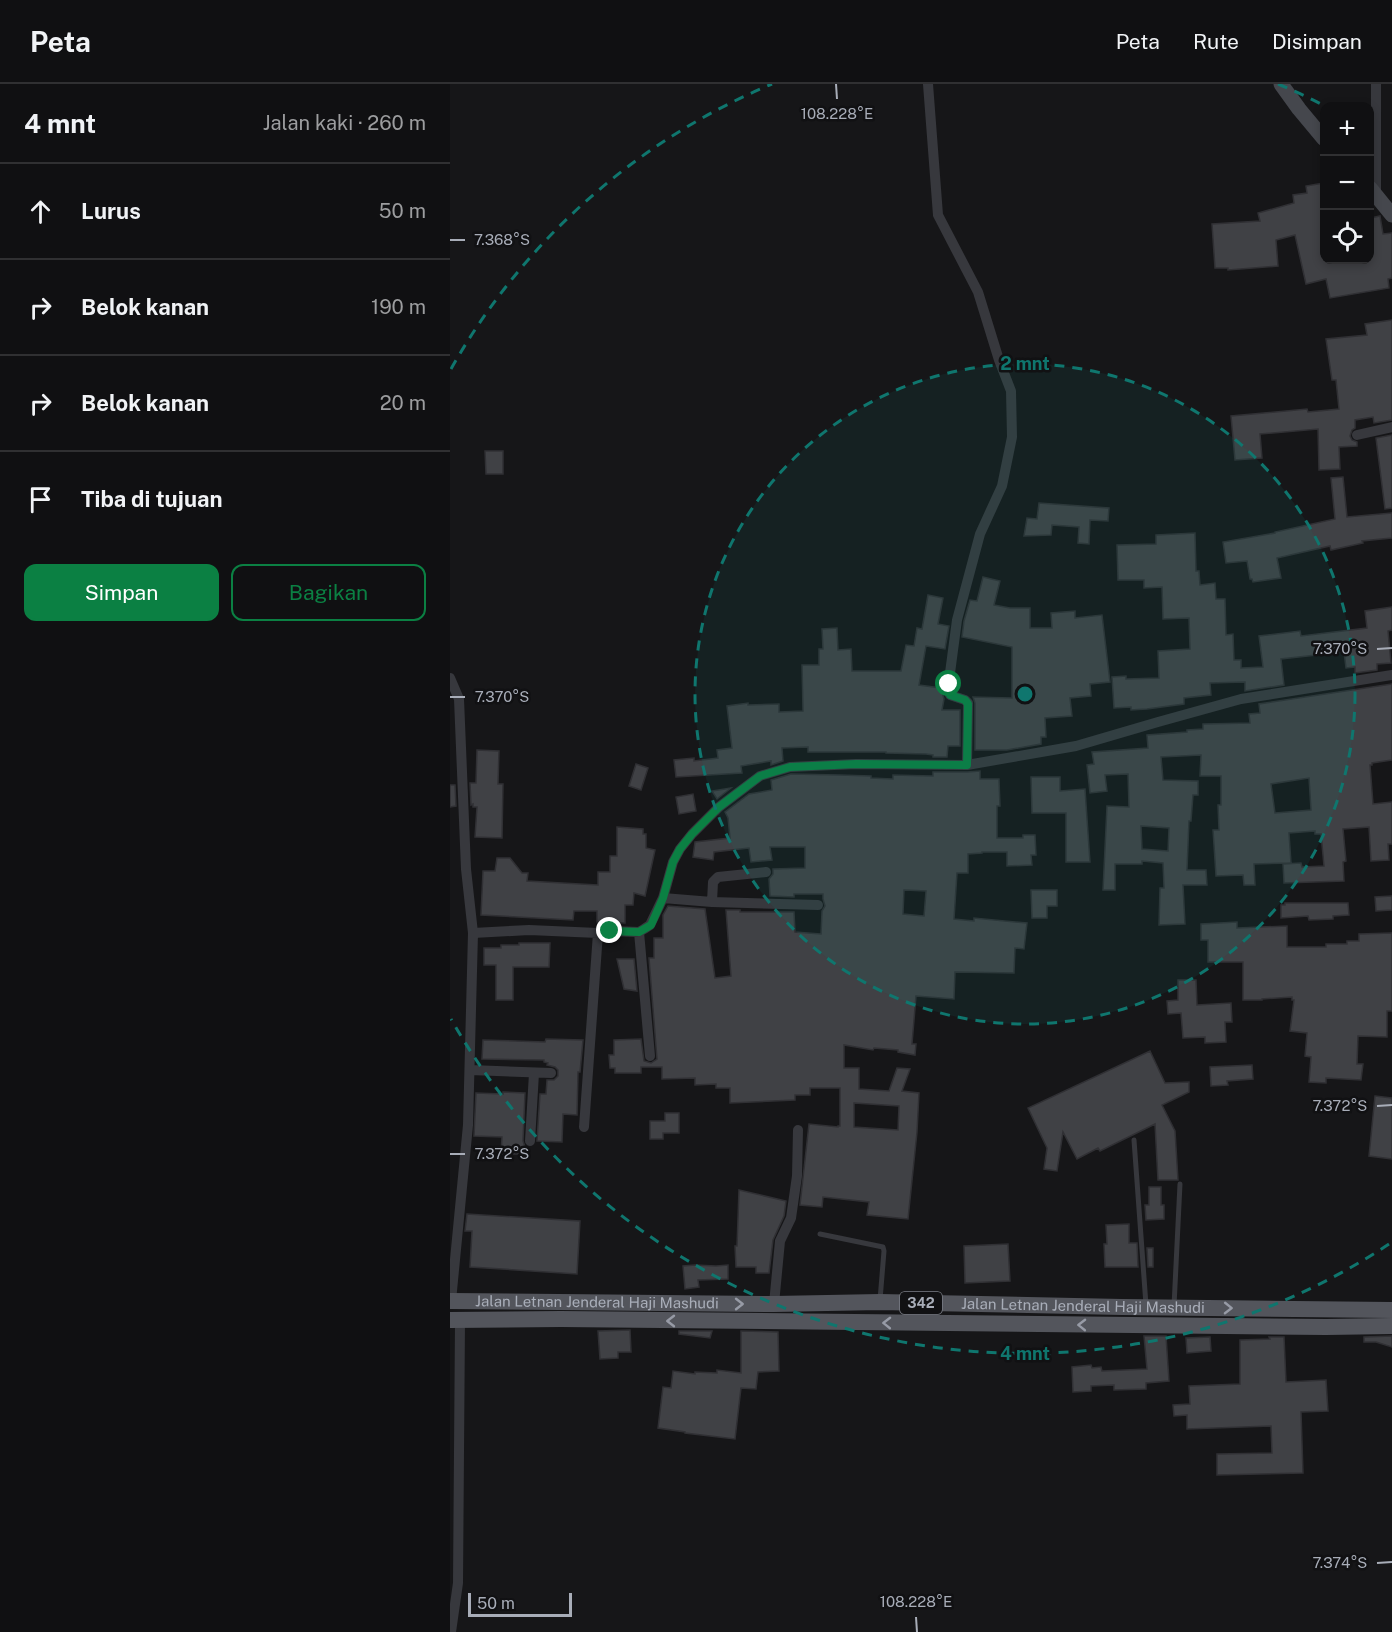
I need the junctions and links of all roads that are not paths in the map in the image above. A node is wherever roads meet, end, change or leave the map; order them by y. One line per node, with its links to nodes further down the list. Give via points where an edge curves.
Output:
1 (928, 84): 12 (street, via 938,215 978,292 1011,391 1012,438 1002,486 980,534 957,620 948,688 950,695 968,704)
2 (1281, 84): 4 (main road)
3 (1376, 84): 5 (street)
4 (1320, 134)
5 (1374, 156)
6 (1374, 193): 7 (main road)
7 (1392, 215)
8 (1392, 427): 9 (street)
9 (1357, 435)
10 (1392, 675): 12 (street, via 1241,699 1076,746)
11 (450, 678): 18 (street, via 459,699 466,869)
12 (967, 765): 14 (street, via 790,767 760,776 719,807 680,849)
13 (766, 872): 15 (street, via 718,877 713,882)
14 (663, 898): 15 (street); 17 (street, via 651,925)
15 (712, 902): 16 (street)
16 (818, 905)
17 (639, 932): 19 (street); 20 (street)
18 (473, 933): 19 (street); 21 (street)
19 (598, 933): 24 (street)
20 (650, 1056)
21 (470, 1070): 22 (street); 30 (street)
22 (534, 1072): 23 (street); 27 (street)
23 (551, 1074)
24 (584, 1127)
25 (798, 1130): 33 (street, via 797,1176 791,1218 780,1241)
26 (1134, 1140): 34 (lane)
27 (530, 1141)
28 (1180, 1184): 36 (lane)
29 (820, 1234): 31 (lane, via 883,1247)
30 (451, 1301): 32 (main road, Jalan Letnan Jenderal Haji Mashudi / 342)
31 (880, 1302): 33 (main road, Jalan Letnan Jenderal Haji Mashudi / 342); 35 (main road, Jalan Letnan Jenderal Haji Mashudi / 342)
32 (609, 1303): 33 (main road, Jalan Letnan Jenderal Haji Mashudi / 342, one-way to 33); 39 (main road)
33 (774, 1304)
34 (1146, 1307): 35 (main road, Jalan Letnan Jenderal Haji Mashudi / 342); 36 (main road, Jalan Letnan Jenderal Haji Mashudi / 342)
35 (1122, 1308): 41 (main road)
36 (1174, 1308): 37 (main road, Jalan Letnan Jenderal Haji Mashudi / 342, one-way to 37)
37 (1327, 1310): 38 (main road, Jalan Letnan Jenderal Haji Mashudi / 342); 43 (main road)
38 (1392, 1310)
39 (610, 1320): 40 (main road, Jalan Letnan Jenderal Haji Mashudi / 342); 41 (main road, Jalan Letnan Jenderal Haji Mashudi / 342, one-way to 39)
40 (455, 1321): 44 (street, via 458,1583)
41 (1122, 1325): 43 (main road, Jalan Letnan Jenderal Haji Mashudi / 342)
42 (1392, 1326): 43 (main road, Jalan Letnan Jenderal Haji Mashudi / 342)
43 (1326, 1327)
44 (451, 1632)

